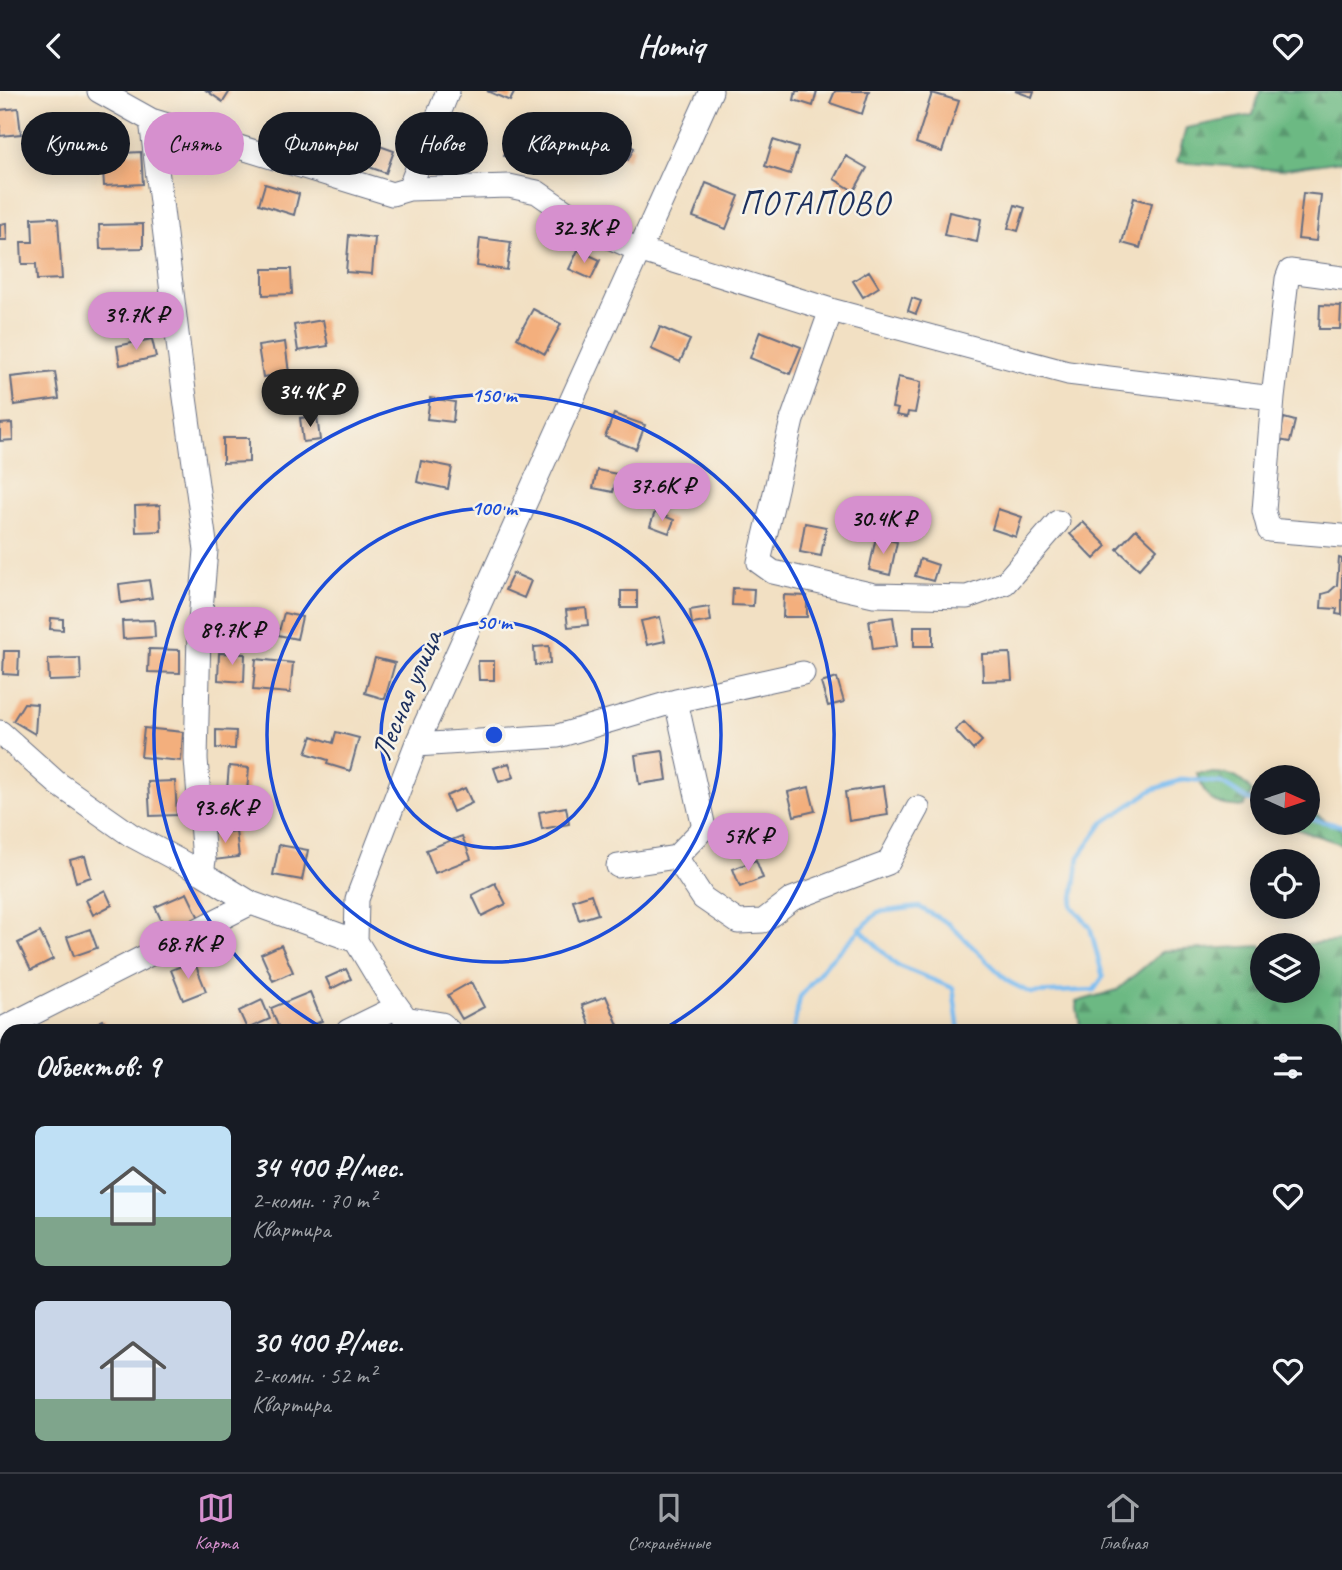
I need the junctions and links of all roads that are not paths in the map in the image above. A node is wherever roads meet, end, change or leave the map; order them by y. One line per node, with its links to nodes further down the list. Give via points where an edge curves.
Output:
1 (99, 91): 4 (street)
2 (448, 91): 7 (street)
3 (711, 91): 8 (street, Лесная улица)
4 (144, 116)
5 (244, 149): 7 (street, via 392,194)
6 (158, 175): 21 (street, via 206,550 196,759)
7 (409, 189): 8 (street, via 509,186 537,192 589,228)
8 (639, 250): 10 (street); 17 (street, Лесная улица)
9 (1342, 278): 11 (street, via 1290,271)
10 (831, 310): 11 (street, via 1068,373); 12 (street, via 792,420 759,562 773,572 874,595 967,597 1005,583)
11 (1273, 398): 13 (street, via 1264,511 1269,530)
12 (1058, 522)
13 (1342, 536)
14 (803, 673): 15 (street)
15 (676, 701): 17 (street, via 558,736); 19 (street, via 704,828)
16 (1, 732): 21 (street, via 57,783 131,835)
17 (416, 745): 23 (street, Лесная улица, via 357,899)
18 (918, 808): 19 (street, via 888,863 792,899 763,921 738,922 703,898)
19 (676, 857): 20 (street)
20 (618, 866)
21 (202, 873): 22 (street)
22 (251, 903): 23 (street); 25 (street)
23 (356, 941): 24 (street)
24 (406, 1019): 26 (street); 27 (street)
25 (12, 1024)
26 (382, 1024)
27 (442, 1024)

